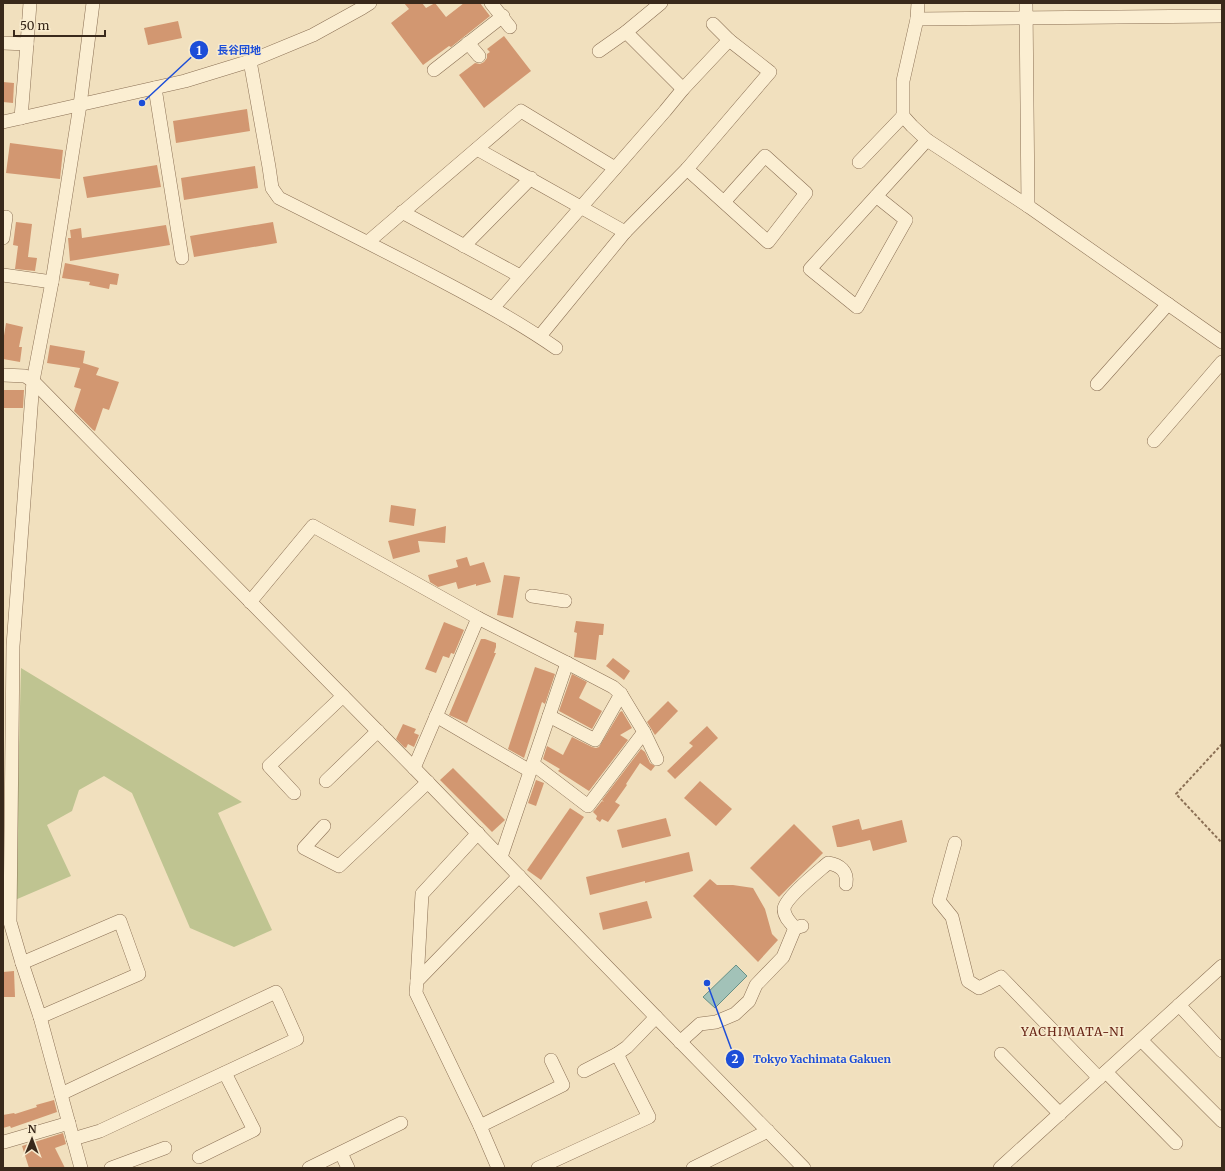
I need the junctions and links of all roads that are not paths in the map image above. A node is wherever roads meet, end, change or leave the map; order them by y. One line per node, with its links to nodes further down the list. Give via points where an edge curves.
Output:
1 (30, 3): 16 (street)
2 (93, 3): 23 (street)
3 (370, 3): 19 (street, via 313,35)
4 (492, 3): 15 (street, via 507,22)
5 (662, 3): 12 (street)
6 (918, 3): 10 (street)
7 (1026, 3): 9 (street)
8 (1222, 16): 9 (street)
9 (1026, 18): 10 (street); 35 (street)
10 (918, 19): 24 (street, via 903,81)
11 (713, 24): 13 (street)
12 (626, 32): 17 (street); 22 (street)
13 (729, 40): 22 (street); 31 (street, via 770,72)
14 (3, 43): 16 (street)
15 (468, 43): 18 (street); 20 (street)
16 (27, 44): 25 (street)
17 (599, 51)
18 (479, 56)
19 (250, 61): 21 (street); 41 (street, via 272,188 279,198)
20 (434, 70)
21 (155, 88): 23 (street); 43 (street)
22 (683, 89): 30 (street)
23 (80, 105): 25 (street); 46 (street)
24 (903, 116): 27 (street); 29 (street)
25 (21, 118): 26 (street)
26 (3, 122)
27 (927, 140): 33 (street); 35 (street)
28 (477, 149): 30 (street, via 521,112); 32 (street); 37 (street)
29 (859, 162)
30 (615, 168): 36 (street)
31 (687, 169): 34 (street); 39 (street)
32 (531, 178): 36 (street); 42 (street)
33 (876, 196): 33 (street, via 810,269 857,307 906,220)
34 (724, 202): 34 (street, via 768,242 806,193 765,156)
35 (1028, 206): 47 (street)
36 (581, 207): 39 (street); 45 (street)
37 (402, 212): 41 (street); 42 (street)
38 (6, 217): 40 (street)
39 (625, 232): 49 (street)
40 (3, 238)
41 (368, 242): 48 (street)
42 (464, 246): 45 (street)
43 (182, 258)
44 (3, 275): 46 (street)
45 (520, 276): 48 (street)
46 (52, 282): 54 (street)
47 (1168, 304): 50 (street); 55 (street)
48 (493, 308): 49 (street)
49 (540, 336): 51 (street)
50 (1222, 342)
51 (556, 348)
52 (1222, 362): 56 (street)
53 (3, 375): 54 (street, via 25,376)
54 (33, 381): 59 (street); 80 (street, via 13,646)
55 (1097, 384)
56 (1154, 441)
57 (532, 596): 58 (street)
58 (565, 601)
59 (250, 602): 60 (street, via 313,526); 63 (street)
60 (478, 618): 61 (street); 64 (street)
61 (567, 663): 62 (street, via 613,687); 65 (street)
62 (621, 694): 65 (street, via 595,740); 67 (street)
63 (343, 696): 66 (street); 73 (street, via 269,766)
64 (436, 716): 69 (street); 70 (street)
65 (549, 716): 70 (street)
66 (378, 731): 69 (street); 71 (street)
67 (644, 732): 68 (street); 70 (street, via 588,806)
68 (657, 759)
69 (414, 768): 72 (street)
70 (532, 768): 77 (street)
71 (326, 781)
72 (428, 782): 74 (street, via 339,866 304,848); 75 (street)
73 (294, 793)
74 (324, 826)
75 (478, 834): 77 (street); 83 (street, via 422,894)
76 (955, 843): 95 (street, via 939,901 952,917 968,980 978,988 1001,977)
77 (501, 857): 78 (street)
78 (519, 876): 83 (street); 86 (street)
79 (846, 884): 88 (street, via 847,878 837,864 828,863 789,899 784,908 786,918 798,927 783,957 756,985 749,1001 735,1014 716,1022 700,1024)
80 (6, 922): 81 (street)
81 (22, 963): 85 (street); 85 (street, via 120,920 138,974)
82 (1222, 966): 84 (street)
83 (417, 981): 101 (street, via 416,993)
84 (1179, 1005): 87 (street); 89 (street)
85 (40, 1017): 96 (street)
86 (656, 1017): 88 (street); 90 (street)
87 (1141, 1040): 95 (street); 98 (street)
88 (680, 1042): 102 (street)
89 (1222, 1051)
90 (617, 1054): 93 (street); 114 (street, via 649,1117)
91 (1001, 1054): 97 (street)
92 (551, 1060): 101 (street, via 563,1085)
93 (584, 1071)
94 (226, 1073): 96 (street, via 297,1039 276,992); 103 (street, via 100,1131); 108 (street, via 254,1130)
95 (1103, 1075): 97 (street); 105 (street)
96 (61, 1094): 99 (street)
97 (1060, 1114): 117 (street)
98 (1222, 1120)
99 (68, 1123): 103 (street); 104 (street)
100 (401, 1123): 107 (street)
101 (480, 1126): 113 (street)
102 (768, 1131): 115 (street); 116 (street)
103 (73, 1139): 109 (street)
104 (4, 1142)
105 (1176, 1144)
106 (165, 1148): 110 (street)
107 (341, 1152): 111 (street); 112 (street)
108 (199, 1157)
109 (81, 1168)
110 (111, 1168)
111 (309, 1168)
112 (348, 1168)
113 (498, 1168)
114 (538, 1168)
115 (693, 1168)
116 (804, 1168)
117 (1000, 1168)

